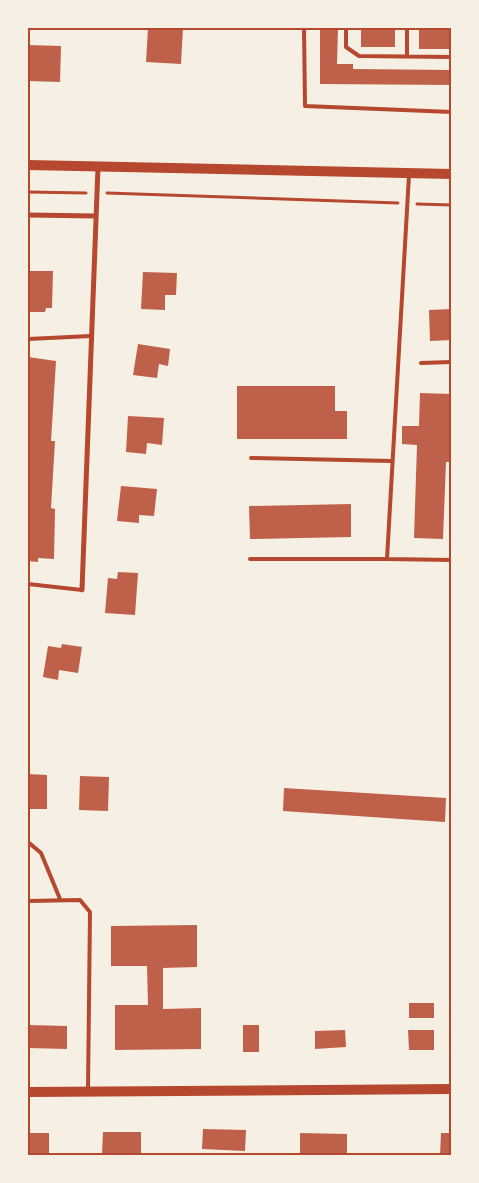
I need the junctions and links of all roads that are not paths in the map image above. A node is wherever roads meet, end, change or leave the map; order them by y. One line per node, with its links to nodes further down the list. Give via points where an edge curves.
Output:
1 (304, 28): 6 (lane, via 305,106)
2 (346, 28): 4 (lane, via 346,47 359,56)
3 (407, 28): 4 (lane)
4 (407, 57): 5 (lane)
5 (452, 58)
6 (452, 112)
7 (28, 165): 8 (main road)
8 (98, 167): 9 (main road); 12 (street)
9 (409, 173): 10 (main road); 18 (lane)
10 (452, 174)
11 (28, 216): 12 (street)
12 (96, 216): 13 (street)
13 (92, 336): 14 (lane); 23 (street)
14 (28, 339)
15 (421, 362): 16 (lane)
16 (452, 362)
17 (251, 458): 18 (lane)
18 (392, 461): 20 (lane)
19 (250, 559): 20 (lane)
20 (387, 559): 21 (lane)
21 (452, 560)
22 (28, 584): 23 (lane)
23 (82, 590)
24 (28, 842): 25 (lane, via 41,852)
25 (60, 899): 26 (lane); 29 (lane, via 80,900 90,912)
26 (28, 901)
27 (452, 1089): 29 (main road)
28 (28, 1092): 29 (main road)
29 (88, 1092)

